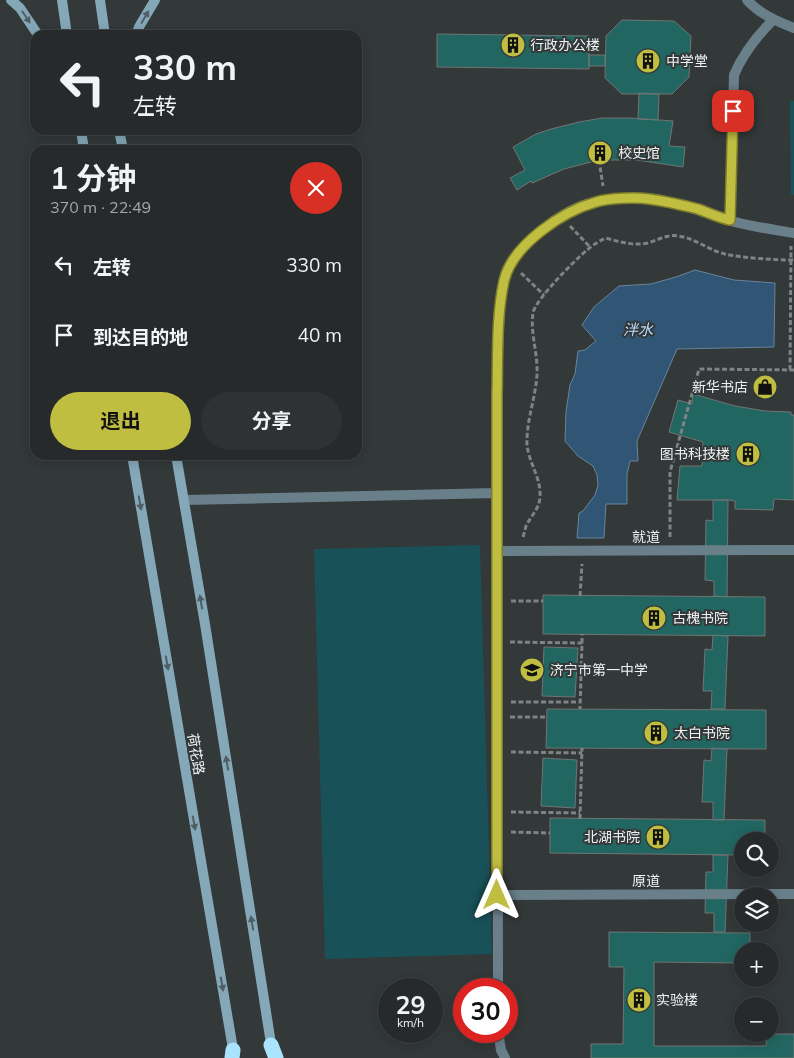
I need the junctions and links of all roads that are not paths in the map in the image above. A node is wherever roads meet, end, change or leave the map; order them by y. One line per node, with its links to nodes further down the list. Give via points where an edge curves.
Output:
1 (11, 0): 8 (main road, one-way to 8)
2 (62, 0): 9 (main road)
3 (100, 0): 10 (main road)
4 (155, 0): 11 (main road, one-way to 4)
5 (747, 0): 6 (street)
6 (773, 20): 7 (street); 12 (street, via 758,36 734,75)
7 (794, 28)
8 (35, 30)
9 (67, 30)
10 (104, 30)
11 (138, 30)
12 (730, 220): 13 (street); 16 (street, via 648,198 597,201 572,210 523,248 504,279 499,324)
13 (793, 233)
14 (133, 460): 25 (main road, 荷花路, one-way to 25)
15 (177, 460): 17 (main road, 荷花路)
16 (498, 493): 17 (street); 19 (street)
17 (184, 500): 24 (main road, 荷花路, one-way to 17)
18 (794, 550): 19 (street, 就道)
19 (498, 552): 21 (street)
20 (794, 894): 21 (street, 原道)
21 (497, 895): 22 (street)
22 (498, 978)
23 (500, 1043): 26 (street)
24 (273, 1054)
25 (233, 1055)
26 (505, 1058)

